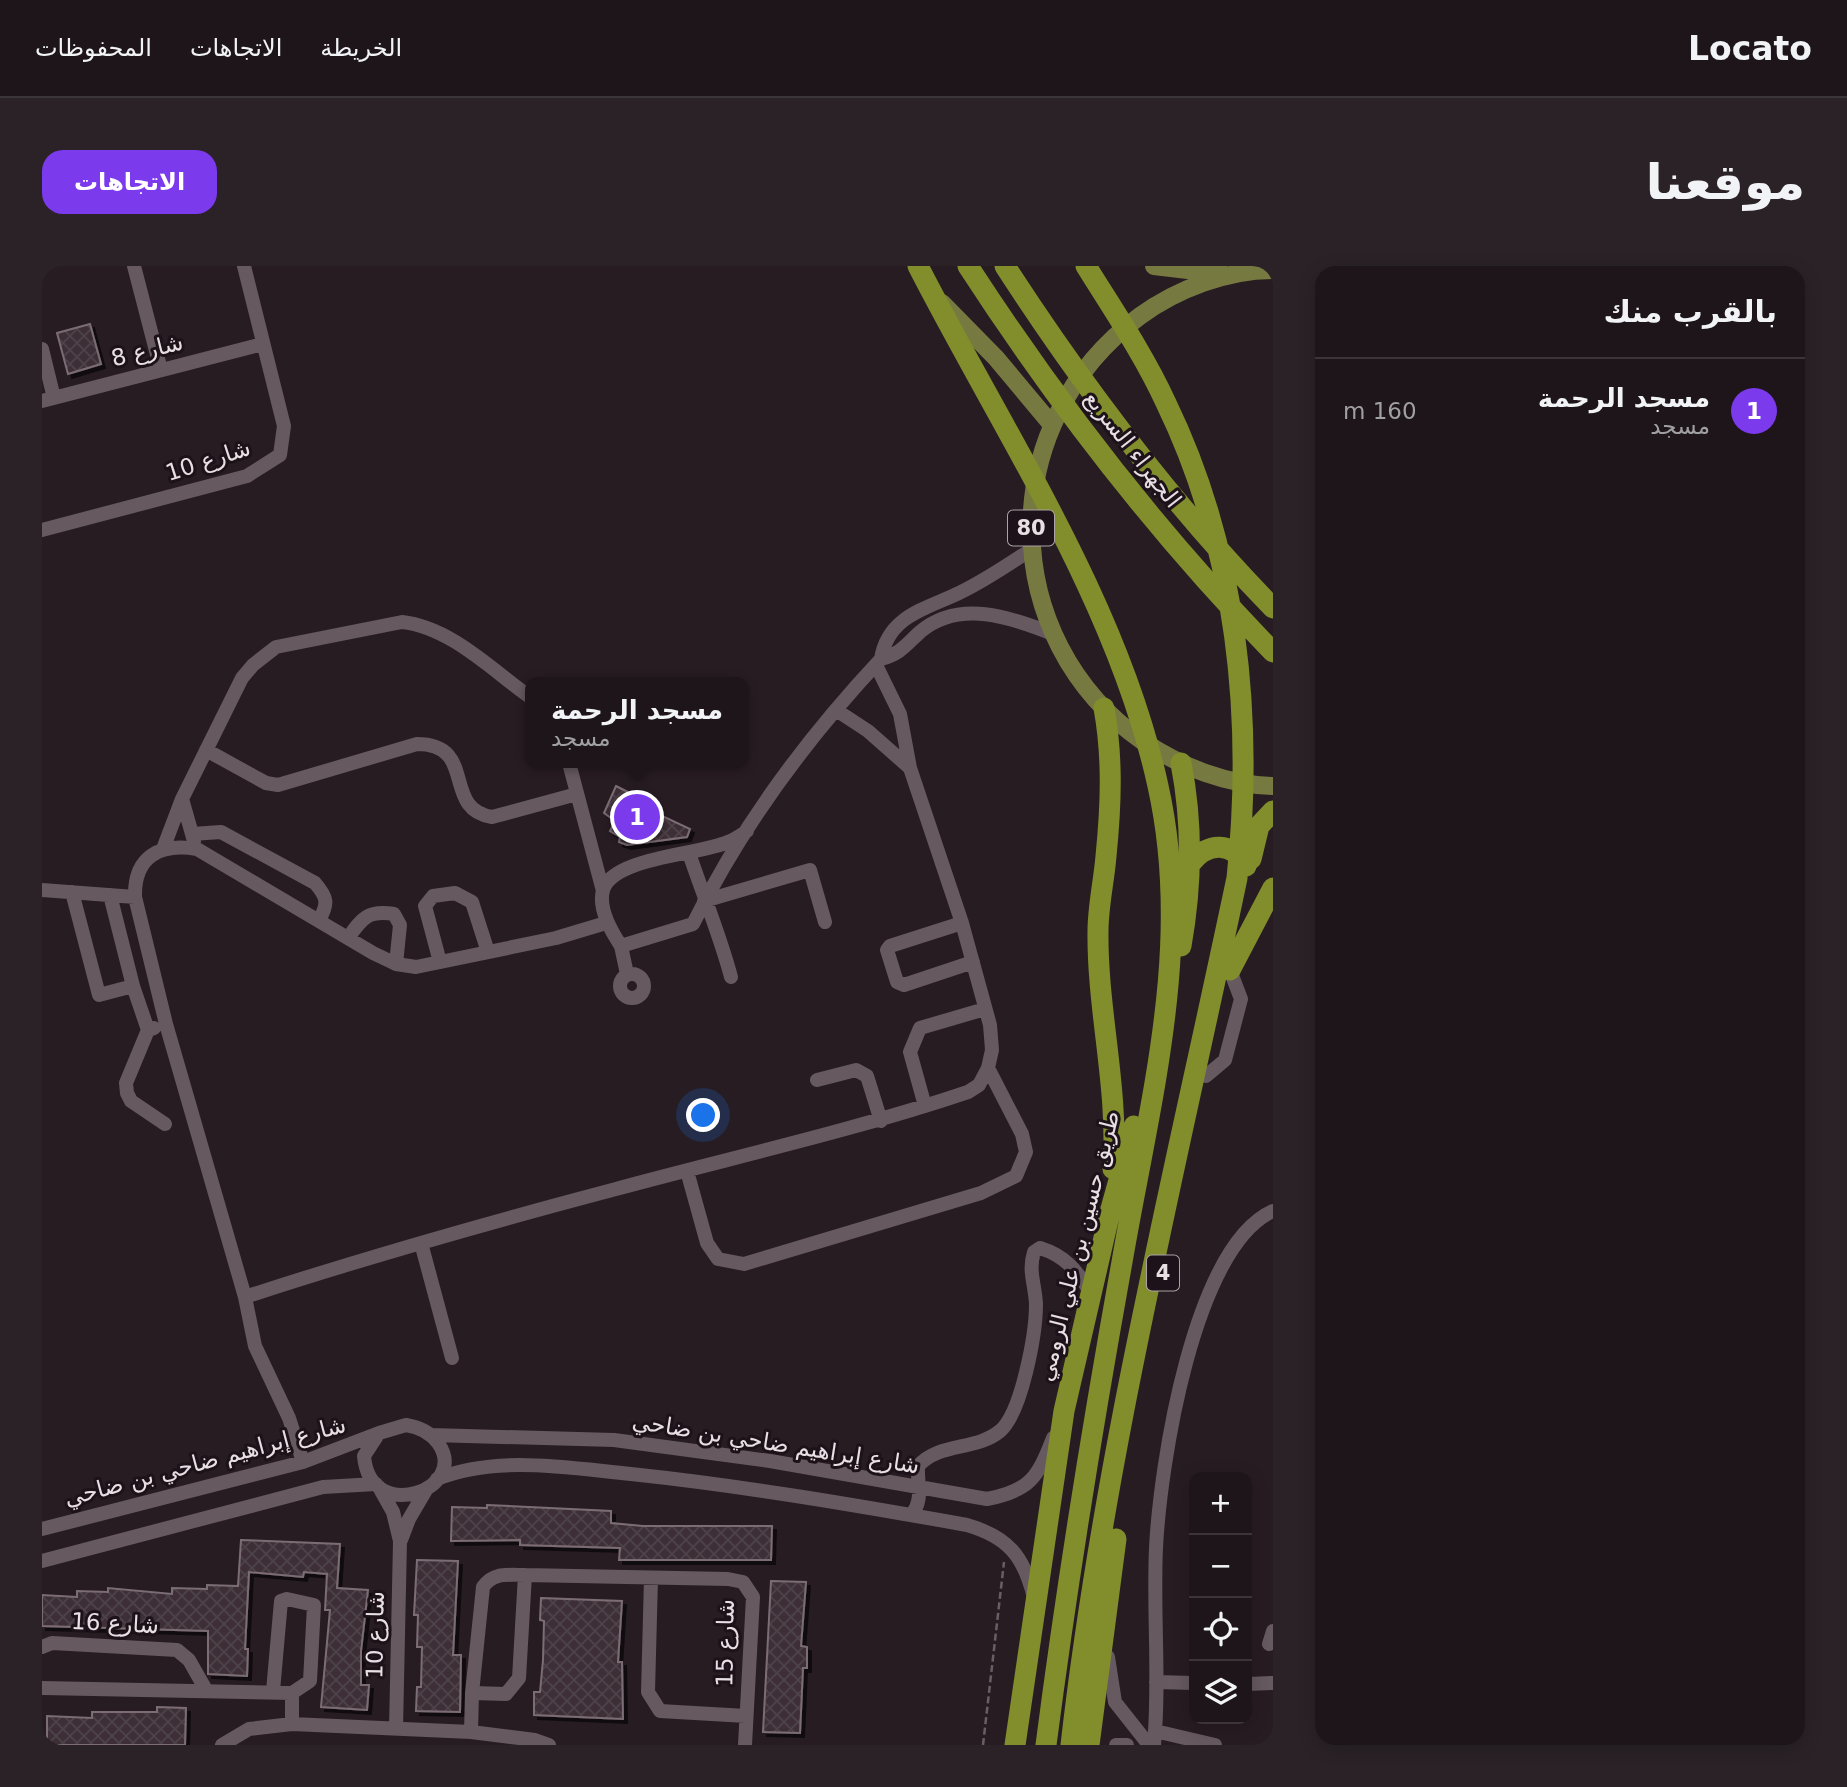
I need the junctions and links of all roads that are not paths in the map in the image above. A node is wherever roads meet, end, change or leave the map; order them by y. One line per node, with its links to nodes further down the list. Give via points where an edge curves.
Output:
1 (134, 266): 13 (street)
2 (244, 266): 11 (street, شارع 10)
3 (910, 266): 15 (main road)
4 (918, 266): 110 (highway, via 1063,537 1119,656 1158,786 1168,843 1169,1000 1093,1426)
5 (968, 266): 20 (highway, الجهراء السريع, via 1106,459)
6 (1005, 266): 18 (highway, الجهراء السريع, via 1098,402 1192,522)
7 (1086, 266): 39 (highway, via 1166,402 1187,449 1216,542 1233,626 1242,716)
8 (1154, 266): 10 (main road, 80)
9 (1273, 270): 10 (main road, 80)
10 (1233, 275): 15 (main road, 80, via 1175,295 1124,328 1082,372)
11 (263, 344): 13 (street, شارع 8); 16 (street, شارع 10, via 284,426 280,455 247,476)
12 (42, 349): 14 (street)
13 (160, 370): 14 (street, شارع 8)
14 (48, 399)
15 (1052, 425): 17 (main road, 80, via 1036,475)
16 (42, 530)
17 (1032, 549): 19 (main road, 80, via 1039,592); 21 (street, via 960,593 905,618 889,635)
18 (1273, 608)
19 (1053, 634): 21 (street, via 1003,617 968,613 935,622 903,651); 23 (main road, 80, via 1080,681)
20 (1273, 652)
21 (879, 662): 24 (street); 28 (street, via 900,714)
22 (525, 694): 25 (street, via 433,630 402,622 288,644 267,653 242,678)
23 (1104, 708): 26 (main road, 80, via 1130,732); 71 (highway, via 1111,783 1098,929 1116,1130)
24 (836, 709): 28 (street); 33 (street)
25 (206, 750): 30 (street, via 278,785 417,744 436,744 450,755 468,803 484,816); 31 (street)
26 (1181, 763): 29 (main road, 80, via 1216,776); 38 (highway, طريق حسين بن علي الرومي, via 1190,817)
27 (570, 768): 30 (street)
28 (909, 768): 50 (street)
29 (1273, 786)
30 (577, 794): 42 (street)
31 (182, 799): 34 (street); 35 (street)
32 (1273, 811): 39 (highway, 4, via 1256,834)
33 (747, 831): 37 (street, via 728,842); 46 (street)
34 (192, 834): 36 (street); 47 (street, via 221,832 315,883 326,896 327,907)
35 (163, 849): 36 (street); 45 (street, via 140,868 134,880)
36 (197, 849): 47 (street)
37 (689, 853): 42 (street, via 624,870 612,876); 46 (street)
38 (1191, 863): 39 (highway, via 1198,854 1218,846 1239,855); 71 (highway, طريق حسين بن علي الرومي, via 1179,956)
39 (1243, 877): 57 (highway, 4); 111 (highway, via 1130,1379 1083,1644)
40 (1273, 888): 57 (highway)
41 (42, 890): 43 (street)
42 (603, 891): 49 (street)
43 (72, 892): 44 (street); 60 (street, via 99,995)
44 (110, 895): 45 (street); 60 (street)
45 (135, 897): 62 (street)
46 (704, 901): 48 (street, via 810,870); 52 (street, via 693,924); 59 (street)
47 (318, 920): 51 (street)
48 (825, 922)
49 (606, 923): 52 (street); 53 (street)
50 (962, 923): 55 (street); 55 (street, via 890,946 891,968 897,982 904,985)
51 (348, 938): 56 (street); 56 (street, via 360,920 377,912 394,914 401,925)
52 (621, 946): 58 (street)
53 (488, 952): 54 (street); 54 (street, via 472,902 455,893 433,896 425,906)
54 (440, 962): 56 (street, via 416,967)
55 (973, 962): 61 (street)
56 (397, 964)
57 (1230, 970): 90 (highway, 4, via 1141,1380)
58 (628, 974)
59 (731, 977)
60 (133, 986): 63 (street)
61 (985, 1009): 64 (street, via 992,1050); 66 (street, via 919,1028 910,1052)
62 (166, 1024): 63 (street); 74 (street)
63 (148, 1030): 68 (street, via 126,1083 127,1093 131,1101)
64 (988, 1068): 66 (street, via 979,1085 968,1092); 69 (street, via 1022,1134 1026,1152 1016,1176 981,1193 744,1264 718,1259 707,1243)
65 (817, 1080): 67 (street, via 856,1070 867,1076)
66 (925, 1106): 67 (street)
67 (881, 1121): 69 (street)
68 (165, 1124)
69 (687, 1171): 72 (street)
70 (1273, 1211): 92 (street, via 1257,1219 1221,1264 1197,1322 1162,1484 1156,1548)
71 (1109, 1216): 73 (highway, طريق حسين بن علي الرومي)
72 (421, 1243): 74 (street); 75 (street)
73 (1091, 1293): 76 (highway, طريق حسين بن علي الرومي); 82 (street, via 1073,1265 1057,1253 1040,1248 1034,1252 1030,1267 1036,1305 1015,1409 1001,1430 981,1442 927,1456 918,1466)
74 (245, 1297): 79 (street, via 255,1346 289,1418)
75 (452, 1358)
76 (1064, 1411): 82 (street, شارع إبراهيم ضاحي بن ضاحي, via 1040,1471 1017,1490 987,1499); 89 (highway, طريق حسين بن علي الرومي)
77 (379, 1433): 78 (street, via 406,1425); 79 (street, شارع إبراهيم ضاحي بن ضاحي); 81 (street, via 364,1456 366,1470)
78 (431, 1435): 80 (street, via 444,1460); 82 (street, شارع إبراهيم ضاحي بن ضاحي, via 614,1440 770,1461)
79 (303, 1462): 84 (street, شارع إبراهيم ضاحي بن ضاحي)
80 (432, 1484): 81 (street, via 399,1495); 83 (street, via 477,1466 602,1471); 85 (street, شارع 10)
81 (378, 1486): 85 (street, شارع 10, via 393,1512); 86 (street, via 349,1483 323,1488)
82 (917, 1488): 83 (street, via 918,1508)
83 (911, 1515): 89 (street, via 989,1531 1006,1541 1031,1584)
84 (42, 1530)
85 (400, 1541): 103 (street, شارع 10)
86 (42, 1561)
87 (525, 1575): 88 (street, شارع 15); 100 (street, شارع 15, via 496,1575 483,1587); 100 (street, via 519,1678 506,1693)
88 (651, 1578): 101 (street, شارع 15, via 651,1702 660,1711); 101 (street, شارع 15, via 728,1579 749,1588 753,1597)
89 (1035, 1604): 109 (highway, طريق حسين بن علي الرومي)
90 (1104, 1623): 105 (street, via 1115,1702); 112 (highway, 4)
91 (42, 1647): 97 (street, شارع 16, via 52,1643 177,1650 189,1660)
92 (1156, 1682): 93 (street); 105 (street)
93 (1189, 1683)
94 (1273, 1683): 95 (street)
95 (1252, 1684)
96 (42, 1688): 97 (street)
97 (206, 1690): 98 (street)
98 (272, 1691): 99 (street); 99 (street, via 281,1601 287,1599 314,1605 316,1614 310,1681)
99 (292, 1693): 102 (street)
100 (472, 1693): 104 (street, شارع 15)
101 (746, 1716): 108 (street, شارع 15)
102 (292, 1724): 103 (street); 106 (street, via 249,1729)
103 (396, 1729): 104 (street)
104 (471, 1732): 107 (street)
105 (1152, 1740): 115 (street)
106 (222, 1745)
107 (549, 1745)
108 (745, 1745)
109 (1015, 1745)
110 (1046, 1745)
111 (1072, 1745)
112 (1089, 1745)
113 (1116, 1745): 114 (street)
114 (1127, 1745)
115 (1215, 1745)

